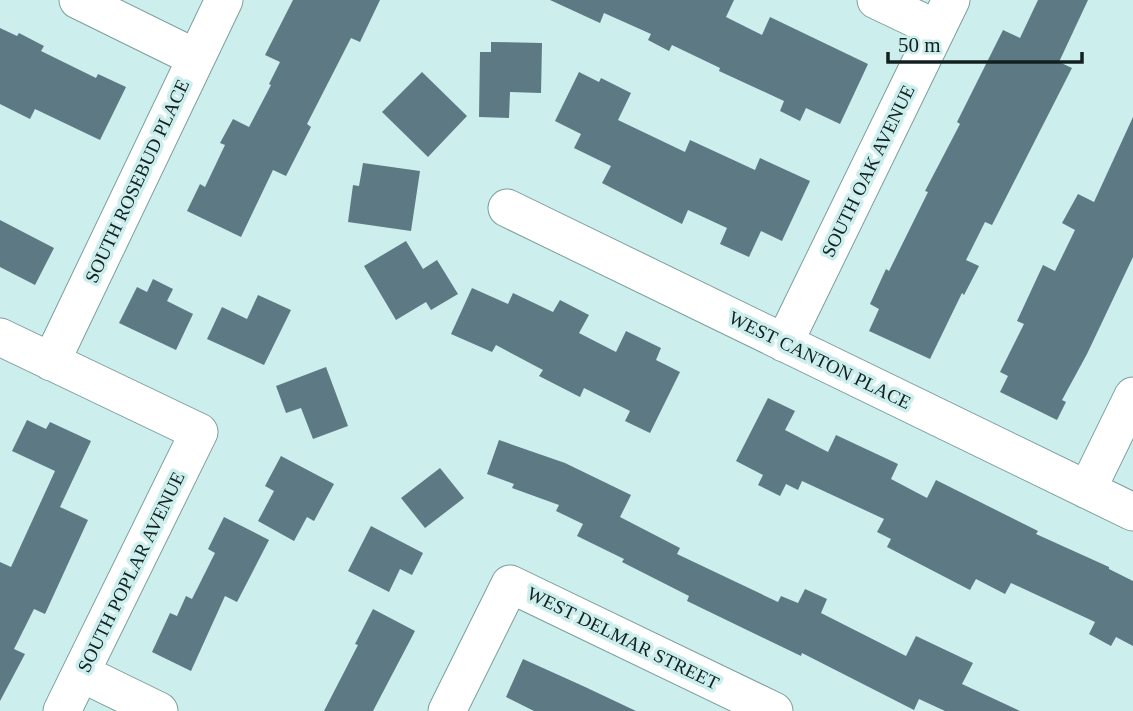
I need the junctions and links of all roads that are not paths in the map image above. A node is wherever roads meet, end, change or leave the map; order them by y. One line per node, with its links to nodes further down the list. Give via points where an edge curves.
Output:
1 (78, 0): 5 (street)
2 (224, 0): 5 (street, SOUTH ROSEBUD PLACE)
3 (876, 0): 4 (street)
4 (944, 15): 8 (street, SOUTH OAK AVENUE)
5 (196, 58): 9 (street, SOUTH ROSEBUD PLACE)
6 (507, 208): 8 (street, WEST CANTON PLACE)
7 (0, 337): 9 (street)
8 (784, 343): 11 (street, WEST CANTON PLACE)
9 (51, 362): 13 (street, SOUTH POPLAR AVENUE, via 200,432)
10 (1133, 396): 11 (street)
11 (1087, 490): 12 (street, WEST CANTON PLACE)
12 (1133, 512)
13 (81, 673): 14 (street, SOUTH POPLAR AVENUE); 15 (street)
14 (62, 711)
15 (159, 711)
16 (447, 711): 17 (street, WEST DELMAR STREET, via 510,584)
17 (774, 711)

